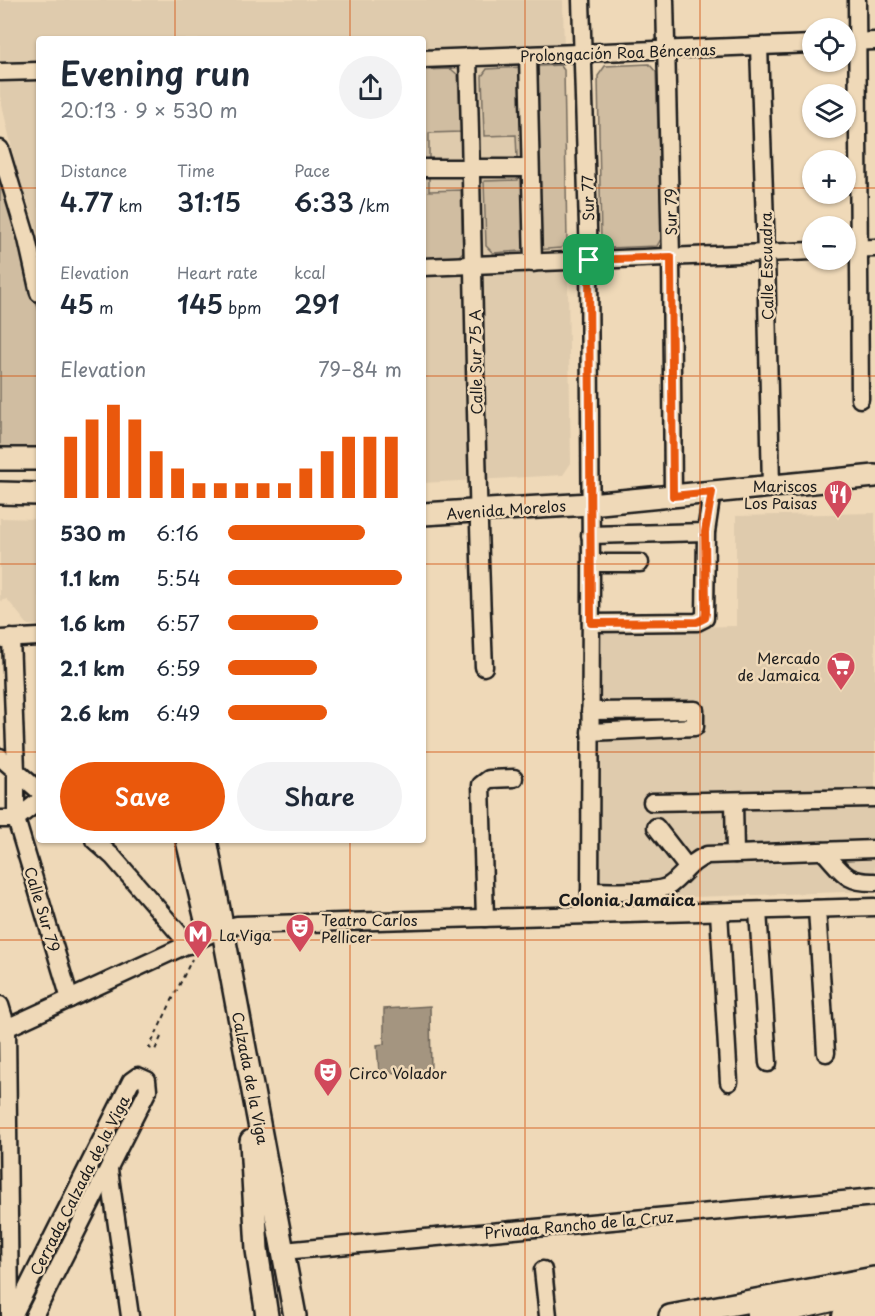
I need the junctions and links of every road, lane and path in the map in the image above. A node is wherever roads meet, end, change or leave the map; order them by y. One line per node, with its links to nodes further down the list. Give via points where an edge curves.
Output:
1 (580, 0): 10 (street, Sur 77)
2 (664, 0): 9 (street, Sur 79)
3 (857, 0): 4 (street)
4 (855, 18)
5 (875, 41): 6 (street)
6 (856, 42)
7 (802, 44): 8 (street, Prolongación Roa Béncenas)
8 (759, 46): 9 (street, Prolongación Roa Béncenas); 23 (street, Calle Escuadra)
9 (666, 50): 10 (street, Prolongación Roa Béncenas); 24 (street, Sur 79)
10 (583, 53): 11 (street, Prolongación Roa Béncenas); 25 (street, Sur 77)
11 (528, 55): 12 (street, Prolongación Roa Béncenas); 20 (street)
12 (468, 57): 13 (street, Prolongación Roa Béncenas); 19 (street, Calle Sur 75 A)
13 (426, 59)
14 (36, 71): 15 (street)
15 (0, 72)
16 (853, 72): 21 (street)
17 (0, 149): 29 (street)
18 (426, 168): 19 (street)
19 (472, 168): 20 (street); 27 (street, Calle Sur 75 A)
20 (530, 168): 26 (street)
21 (860, 249): 30 (street)
22 (802, 251): 23 (street)
23 (766, 253): 24 (street); 34 (street, Calle Escuadra)
24 (671, 257): 25 (street); 38 (street, Sur 79)
25 (589, 260): 26 (street); 39 (street, Sur 77)
26 (533, 263): 27 (street)
27 (474, 265): 28 (street); 40 (street, Calle Sur 75 A)
28 (426, 267)
29 (36, 278)
30 (860, 399)
31 (0, 459): 32 (main road)
32 (36, 459)
33 (875, 476): 34 (main road, Avenida Morelos)
34 (771, 487): 35 (main road, Avenida Morelos)
35 (712, 492): 38 (main road, Avenida Morelos); 42 (street)
36 (0, 493): 37 (main road)
37 (36, 494)
38 (673, 496): 39 (main road, Avenida Morelos)
39 (590, 504): 40 (main road, Avenida Morelos); 43 (street, Sur 77)
40 (477, 510): 41 (main road, Avenida Morelos); 49 (street, Calle Sur 75 A)
41 (426, 514)
42 (705, 532): 43 (street); 46 (street, via 706,613 702,621)
43 (590, 535): 44 (street, Sur 77)
44 (591, 563): 45 (street); 46 (street, Sur 77)
45 (639, 563)
46 (591, 623): 50 (street, Sur 77)
47 (36, 637): 48 (street)
48 (5, 639): 53 (street, Calle Sur 79)
49 (484, 667)
50 (590, 711): 51 (street, Sur 77); 51 (street, via 695,710 695,727)
51 (590, 732): 72 (street, Sur 77)
52 (0, 757): 53 (street)
53 (16, 771): 55 (street); 60 (street, Calle Sur 79)
54 (514, 778): 78 (street, via 489,779 481,785)
55 (36, 788)
56 (875, 798): 57 (street)
57 (735, 801): 58 (street); 68 (street)
58 (652, 802)
59 (36, 803): 60 (street)
60 (8, 819): 81 (street, Calle Sur 79)
61 (656, 827): 70 (street)
62 (97, 843): 80 (street)
63 (188, 843): 79 (main road, Calzada de la Viga)
64 (198, 843): 69 (main road)
65 (206, 843): 69 (main road, Calzada de la Viga)
66 (875, 849): 67 (street)
67 (823, 851): 68 (street); 71 (street, via 849,879)
68 (735, 854): 70 (street, via 707,855)
69 (210, 867): 79 (main road, Calzada de la Viga)
70 (687, 867): 72 (street, via 670,885 659,890)
71 (875, 882)
72 (590, 891): 77 (street, Sur 77)
73 (875, 907): 74 (street)
74 (817, 909): 75 (street); 85 (street)
75 (758, 911): 76 (street); 86 (street)
76 (719, 912): 77 (street); 87 (street)
77 (590, 915): 78 (street)
78 (485, 918): 79 (street, via 237,925)
79 (215, 932): 80 (street); 88 (main road, Calzada de la Viga); 91 (main road, Calzada de la Viga, via 249,1129)
80 (189, 945): 81 (street); 84 (path, via 192,958 149,1047 155,1050)
81 (70, 999): 83 (street)
82 (0, 1005): 83 (street)
83 (3, 1030): 97 (street)
84 (161, 1037)
85 (826, 1053)
86 (768, 1063)
87 (729, 1083)
88 (267, 1158): 91 (main road, via 263,1189); 92 (main road, Calzada de la Viga)
89 (109, 1170): 97 (street, Cerrada Calzada de la Viga, via 148,1090 143,1077 131,1081); 98 (street, Cerrada Calzada de la Viga); 99 (street)
90 (875, 1197): 92 (street, Privada Rancho de la Cruz)
91 (255, 1209): 100 (main road, Calzada de la Viga, via 259,1273)
92 (283, 1251): 101 (main road, Calzada de la Viga)
93 (543, 1270): 102 (street)
94 (875, 1278): 103 (main road)
95 (875, 1287): 104 (highway)
96 (875, 1310): 105 (highway)
97 (12, 1316)
98 (34, 1316)
99 (130, 1316)
100 (267, 1316)
101 (295, 1316)
102 (548, 1316)
103 (670, 1316)
104 (759, 1316)
105 (845, 1316)

